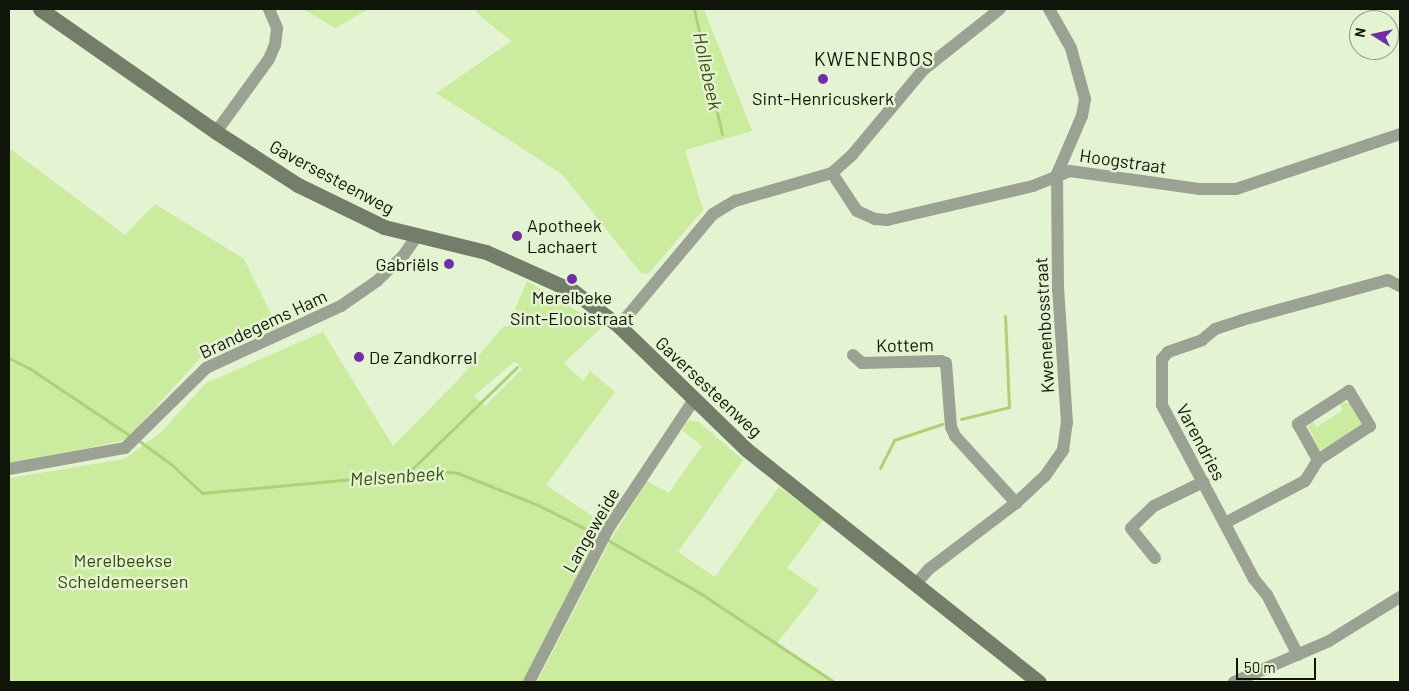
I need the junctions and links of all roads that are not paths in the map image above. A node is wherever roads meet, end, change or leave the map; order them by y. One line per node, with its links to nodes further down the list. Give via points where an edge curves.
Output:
1 (40, 9): 5 (street, Gaversesteenweg)
2 (269, 9): 5 (street, via 277,28 275,46)
3 (1000, 9): 7 (street, via 923,70 852,155)
4 (1049, 9): 8 (street, Kwenenbosstraat, via 1071,48 1084,99 1082,116)
5 (216, 132): 9 (street, Gaversesteenweg, via 272,169 340,207 384,228)
6 (1399, 137): 8 (street, Hoogstraat, via 1236,189 1199,189 1070,171)
7 (832, 173): 8 (street, Hoogstraat, via 857,211 886,220 1033,186); 11 (street, via 735,201 718,210 704,222)
8 (1057, 174): 17 (street, Kwenenbosstraat, via 1058,289 1066,437 1054,465)
9 (417, 236): 11 (street, Gaversesteenweg, via 486,252 543,275 573,291); 15 (street, Brandegems Ham, via 403,256 377,281 341,306 206,368 132,444 118,450)
10 (1400, 286): 16 (street, Varendries, via 1388,280 1338,297 1317,298 1215,329 1202,340 1168,352 1162,359 1162,405)
11 (618, 326): 13 (street, Gaversesteenweg)
12 (853, 356): 17 (street, Kottem, via 862,363 946,363 955,436)
13 (693, 400): 20 (street, Gaversesteenweg, via 747,450); 23 (street, Langeweide, via 606,532)
14 (1318, 460): 14 (street, via 1298,424 1349,391 1370,426); 18 (street, via 1305,481)
15 (9, 469)
16 (1203, 482): 18 (street, Varendries); 19 (street, via 1154,506 1131,528)
17 (1016, 503): 20 (street, Kwenenbosstraat, via 929,569)
18 (1225, 524): 22 (street, Varendries)
19 (1155, 558)
20 (915, 585): 24 (street, Gaversesteenweg)
21 (1400, 597): 22 (street, via 1329,641)
22 (1298, 655): 25 (street)
23 (530, 682)
24 (1038, 682)
25 (1234, 682)

